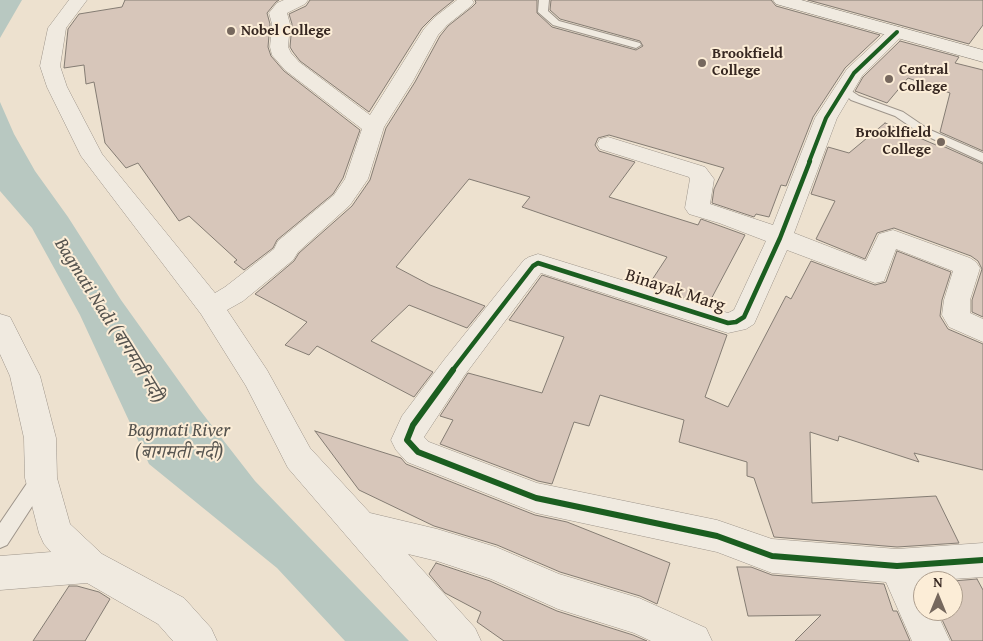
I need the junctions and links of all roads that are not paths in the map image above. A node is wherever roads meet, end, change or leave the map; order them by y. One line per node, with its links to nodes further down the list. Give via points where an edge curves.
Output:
1 (78, 0): 14 (street, via 56,28 50,66 57,87 92,156)
2 (300, 0): 10 (street, via 283,7 278,13 282,55)
3 (544, 0): 7 (lane, via 543,12 556,23)
4 (782, 0): 6 (street)
5 (466, 2): 10 (street, via 430,33)
6 (897, 32): 8 (street); 9 (street, Binayak Marg, via 867,59)
7 (636, 45)
8 (983, 56)
9 (844, 89): 12 (lane, via 855,98 899,114 924,131); 13 (street, Binayak Marg, via 826,118)
10 (373, 127): 14 (street, via 356,179 342,200 284,254 234,294)
11 (608, 144): 13 (street, via 697,172 702,179 697,208)
12 (983, 158)
13 (780, 238): 16 (street, via 875,274 888,240 893,239 961,264 967,268 956,315 959,320); 22 (street, Binayak Marg, via 744,317 728,323 538,263 526,274 413,425 407,440 418,452 536,498 717,536 772,556)
14 (211, 307): 18 (street, via 257,378 299,458)
15 (0, 324): 17 (street, via 27,385 40,438)
16 (983, 331)
17 (41, 478): 19 (lane); 21 (street, via 56,533)
18 (362, 527): 25 (street); 26 (street, via 437,545 496,564 558,591 638,616)
19 (0, 539)
20 (983, 560): 22 (street)
21 (90, 566): 23 (street); 24 (street, via 171,611)
22 (897, 566): 27 (street)
23 (0, 573)
24 (198, 641)
25 (462, 641)
26 (693, 641)
27 (931, 641)

